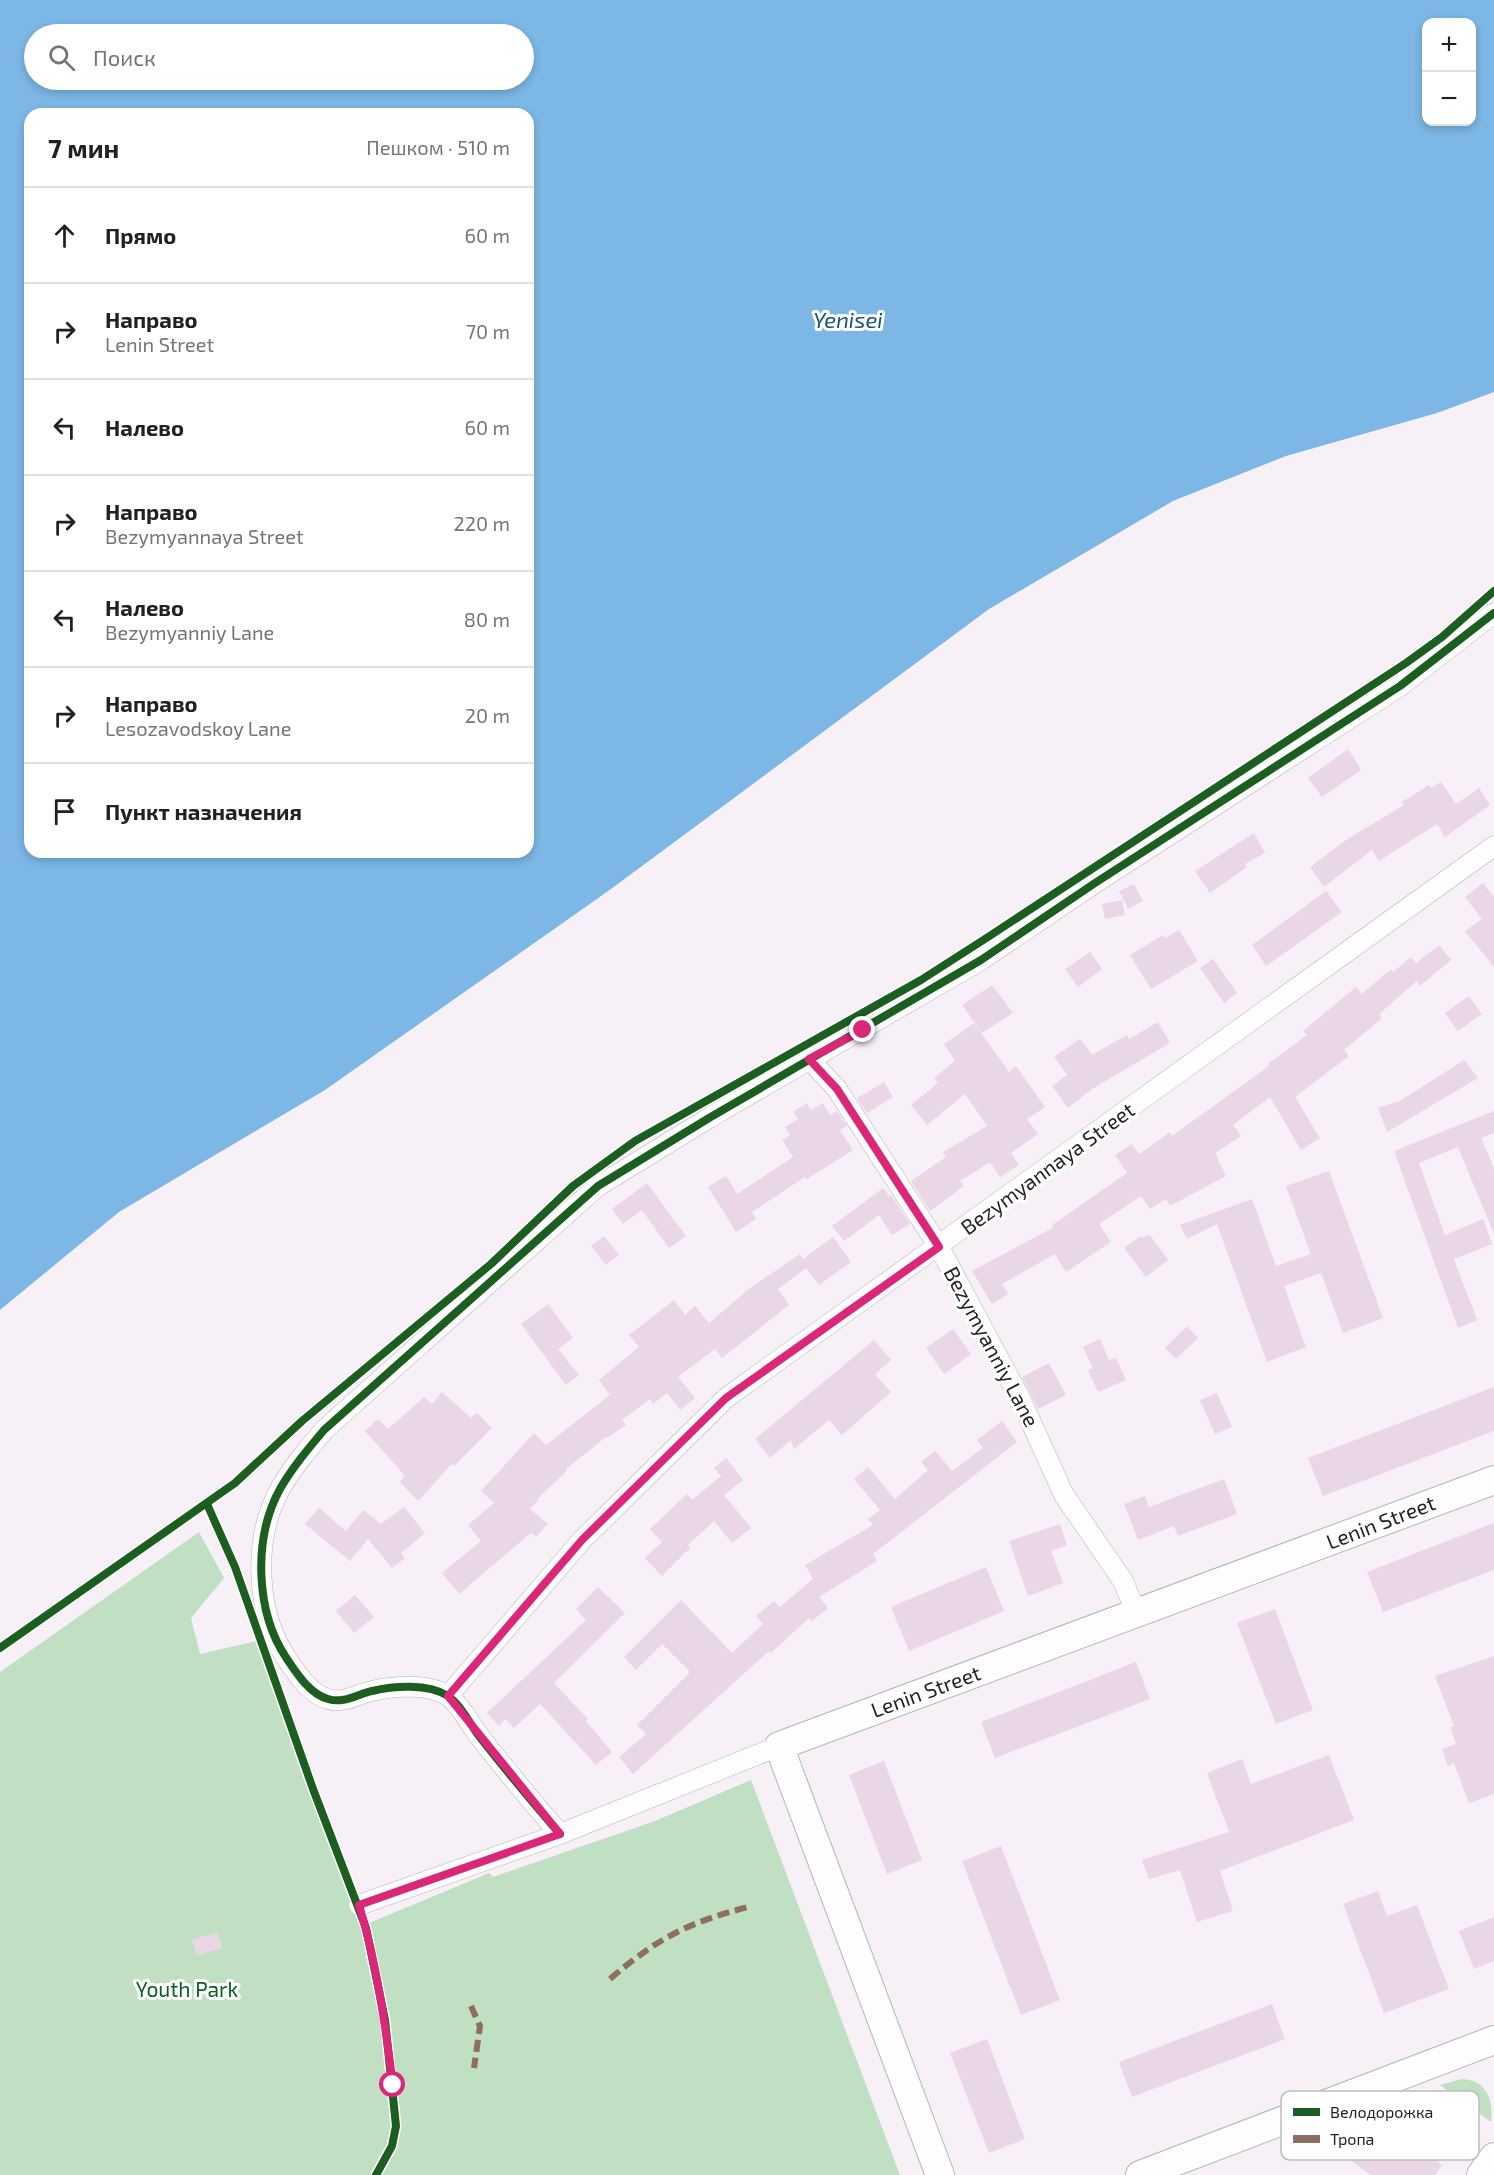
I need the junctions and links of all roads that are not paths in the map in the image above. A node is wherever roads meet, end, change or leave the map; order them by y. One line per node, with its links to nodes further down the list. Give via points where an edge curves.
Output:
1 (1494, 613): 3 (street, via 1400,686 981,960)
2 (1494, 846): 4 (street, Bezymyannaya Street)
3 (809, 1059): 4 (street, Bezymyanniy Lane, via 837,1089); 7 (street, via 598,1186 324,1431 279,1491 266,1529 263,1592 269,1623 296,1673 318,1695 339,1701 393,1687)
4 (939, 1247): 6 (street, Bezymyanniy Lane, via 1021,1400 1064,1495 1123,1581); 7 (street, Bezymyannaya Street, via 726,1398 582,1540)
5 (1494, 1480): 6 (street, Lenin Street)
6 (1137, 1614): 8 (street, Lenin Street)
7 (448, 1696): 9 (street)
8 (779, 1746): 9 (street, Lenin Street); 15 (street)
9 (560, 1834): 10 (street, Lenin Street)
10 (359, 1905)
11 (1494, 2040): 12 (street)
12 (1360, 2091)
13 (1281, 2121): 16 (street)
14 (1494, 2157): 17 (street)
15 (940, 2175)
16 (1140, 2175)
17 (1481, 2175)

